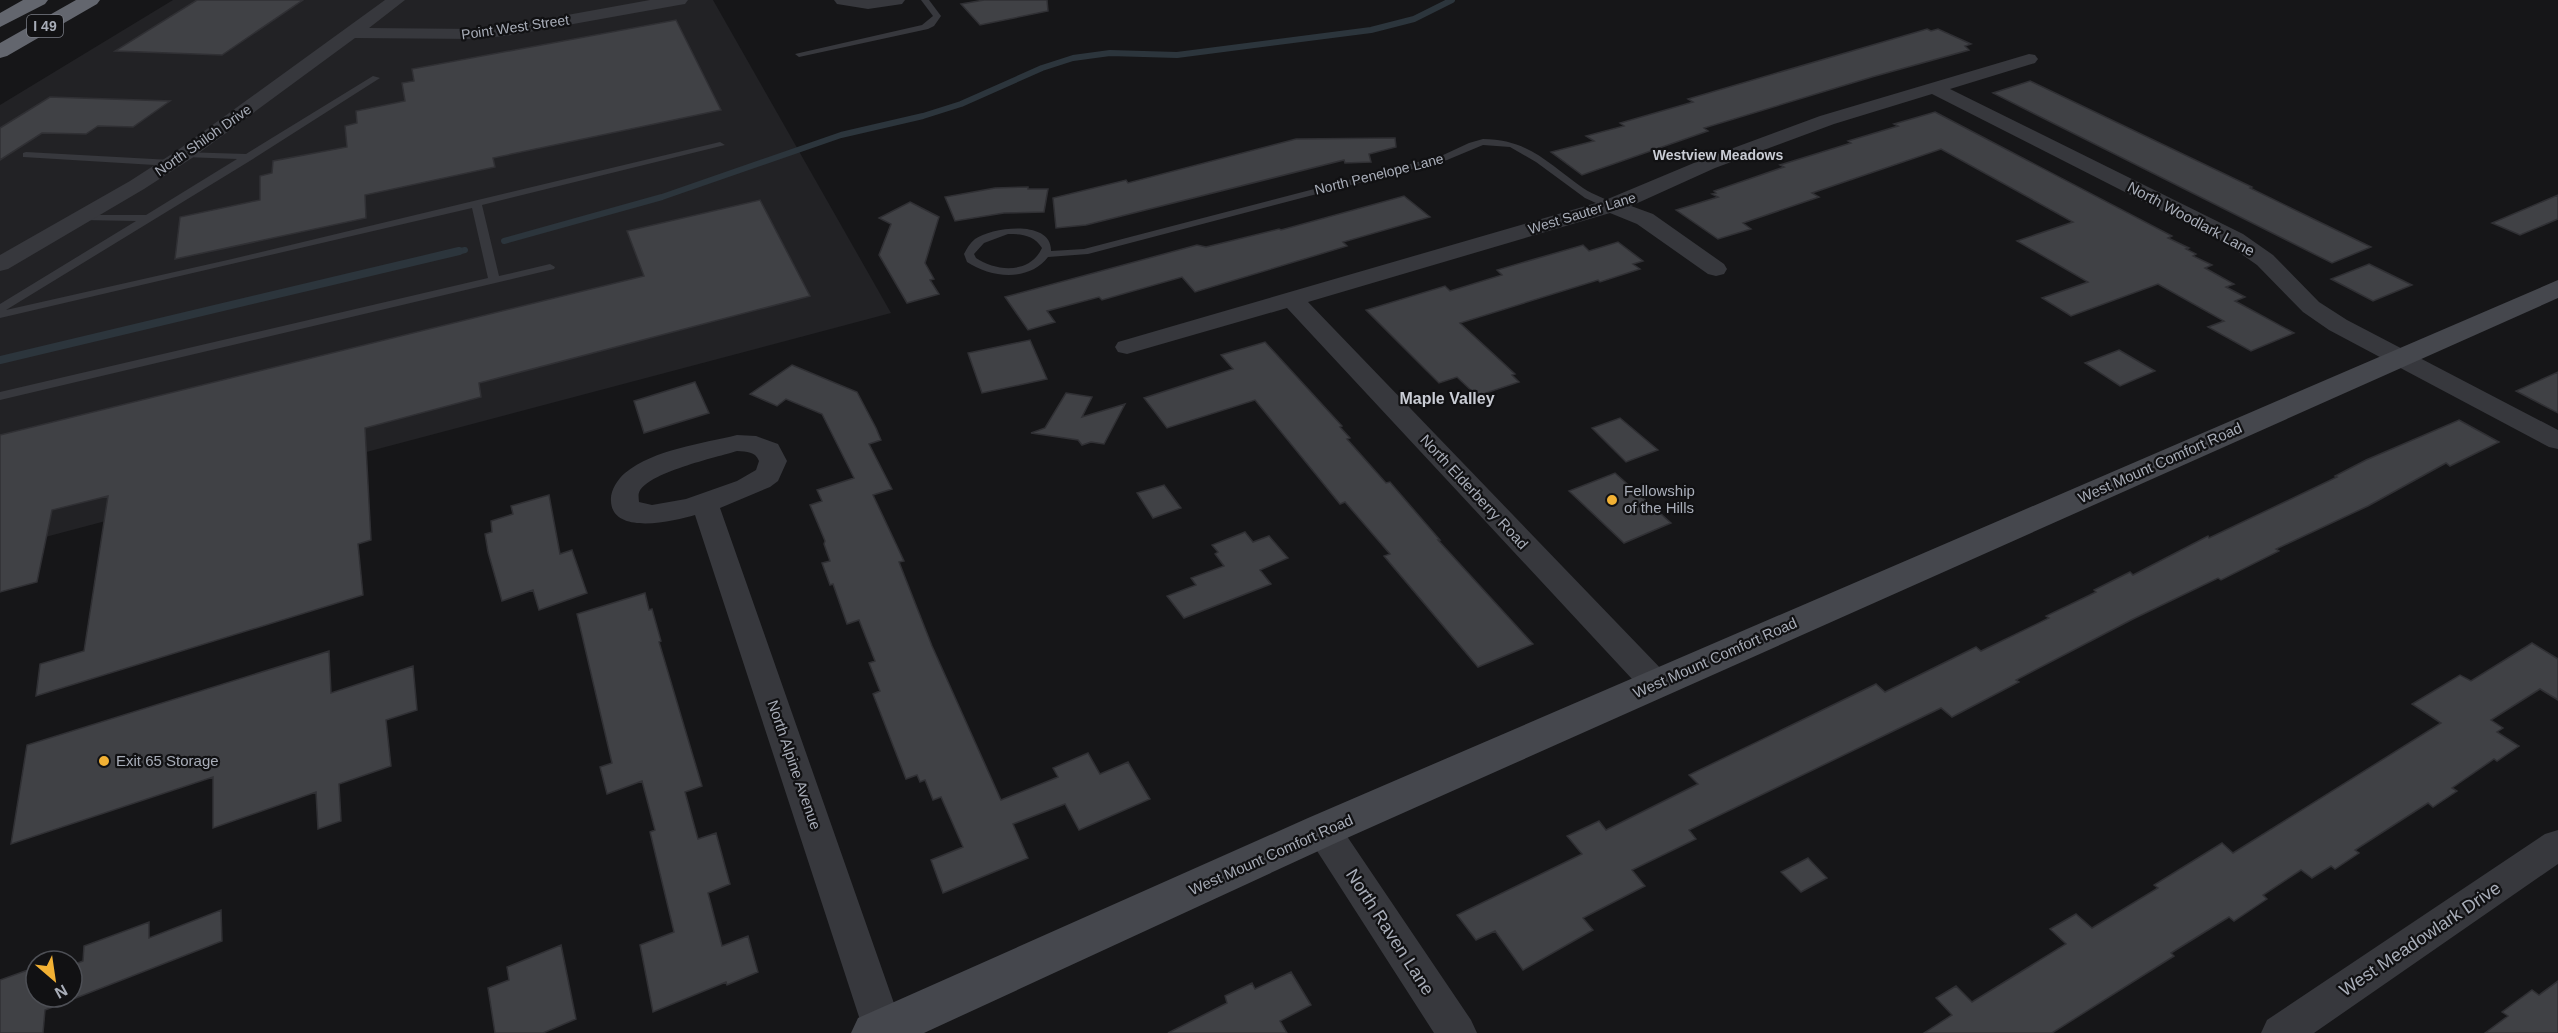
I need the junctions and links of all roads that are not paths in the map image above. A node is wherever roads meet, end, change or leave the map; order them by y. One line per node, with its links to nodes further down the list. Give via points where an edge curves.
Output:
1 (7, 0): 9 (highway)
2 (39, 0): 10 (highway, I 49)
3 (90, 0): 12 (highway, I 49)
4 (396, 0): 11 (street, North Shiloh Drive)
5 (679, 0): 11 (street, Point West Street, via 476,34)
6 (843, 0): 7 (street, via 868,4)
7 (896, 0)
8 (925, 0): 13 (lane, via 937,16 932,24)
9 (0, 3)
10 (0, 21)
11 (350, 33): 20 (street, North Shiloh Drive)
12 (0, 51)
13 (800, 54)
14 (2029, 59): 16 (street, West Sauter Lane)
15 (376, 78): 19 (lane)
16 (1934, 88): 22 (street, West Sauter Lane, via 1827,120 1708,164); 35 (street, North Woodlark Lane, via 2235,239 2265,260 2311,307)
17 (720, 145): 21 (lane)
18 (26, 155): 20 (lane)
19 (250, 157): 20 (lane); 24 (lane)
20 (178, 159): 23 (street, North Shiloh Drive)
21 (476, 203): 29 (lane); 33 (lane)
22 (1611, 206): 25 (lane, North Penelope Lane, via 1590,197 1522,148 1484,141 1444,158 1084,252); 28 (street, North Penelope Lane, via 1645,219); 31 (street, West Sauter Lane)
23 (82, 217): 24 (lane); 26 (street, North Shiloh Drive)
24 (151, 218): 32 (lane)
25 (1046, 254): 25 (lane, North Penelope Lane, via 1045,242 1039,237 1008,231 986,237 969,254 977,266 997,272 1033,265)
26 (0, 264)
27 (550, 267): 29 (lane)
28 (1716, 269)
29 (494, 279): 36 (lane)
30 (2558, 288): 35 (street, West Mount Comfort Road)
31 (1292, 299): 34 (street, West Sauter Lane); 39 (street, North Elderberry Road)
32 (0, 309)
33 (0, 315)
34 (1127, 347)
35 (2400, 358): 37 (street, North Woodlark Lane); 39 (street, West Mount Comfort Road)
36 (0, 396)
37 (2558, 441)
38 (704, 501): 38 (street, via 752,486 769,474 773,461 768,450 756,444 737,443 648,469 633,479 622,499 625,507 635,513 652,515); 42 (street, North Alpine Avenue)
39 (1656, 684): 40 (street, West Mount Comfort Road)
40 (1323, 830): 42 (street, West Mount Comfort Road); 43 (street, North Raven Lane)
41 (2558, 845): 44 (street, West Meadowlark Drive)
42 (879, 1031)
43 (1457, 1033)
44 (2281, 1033)

